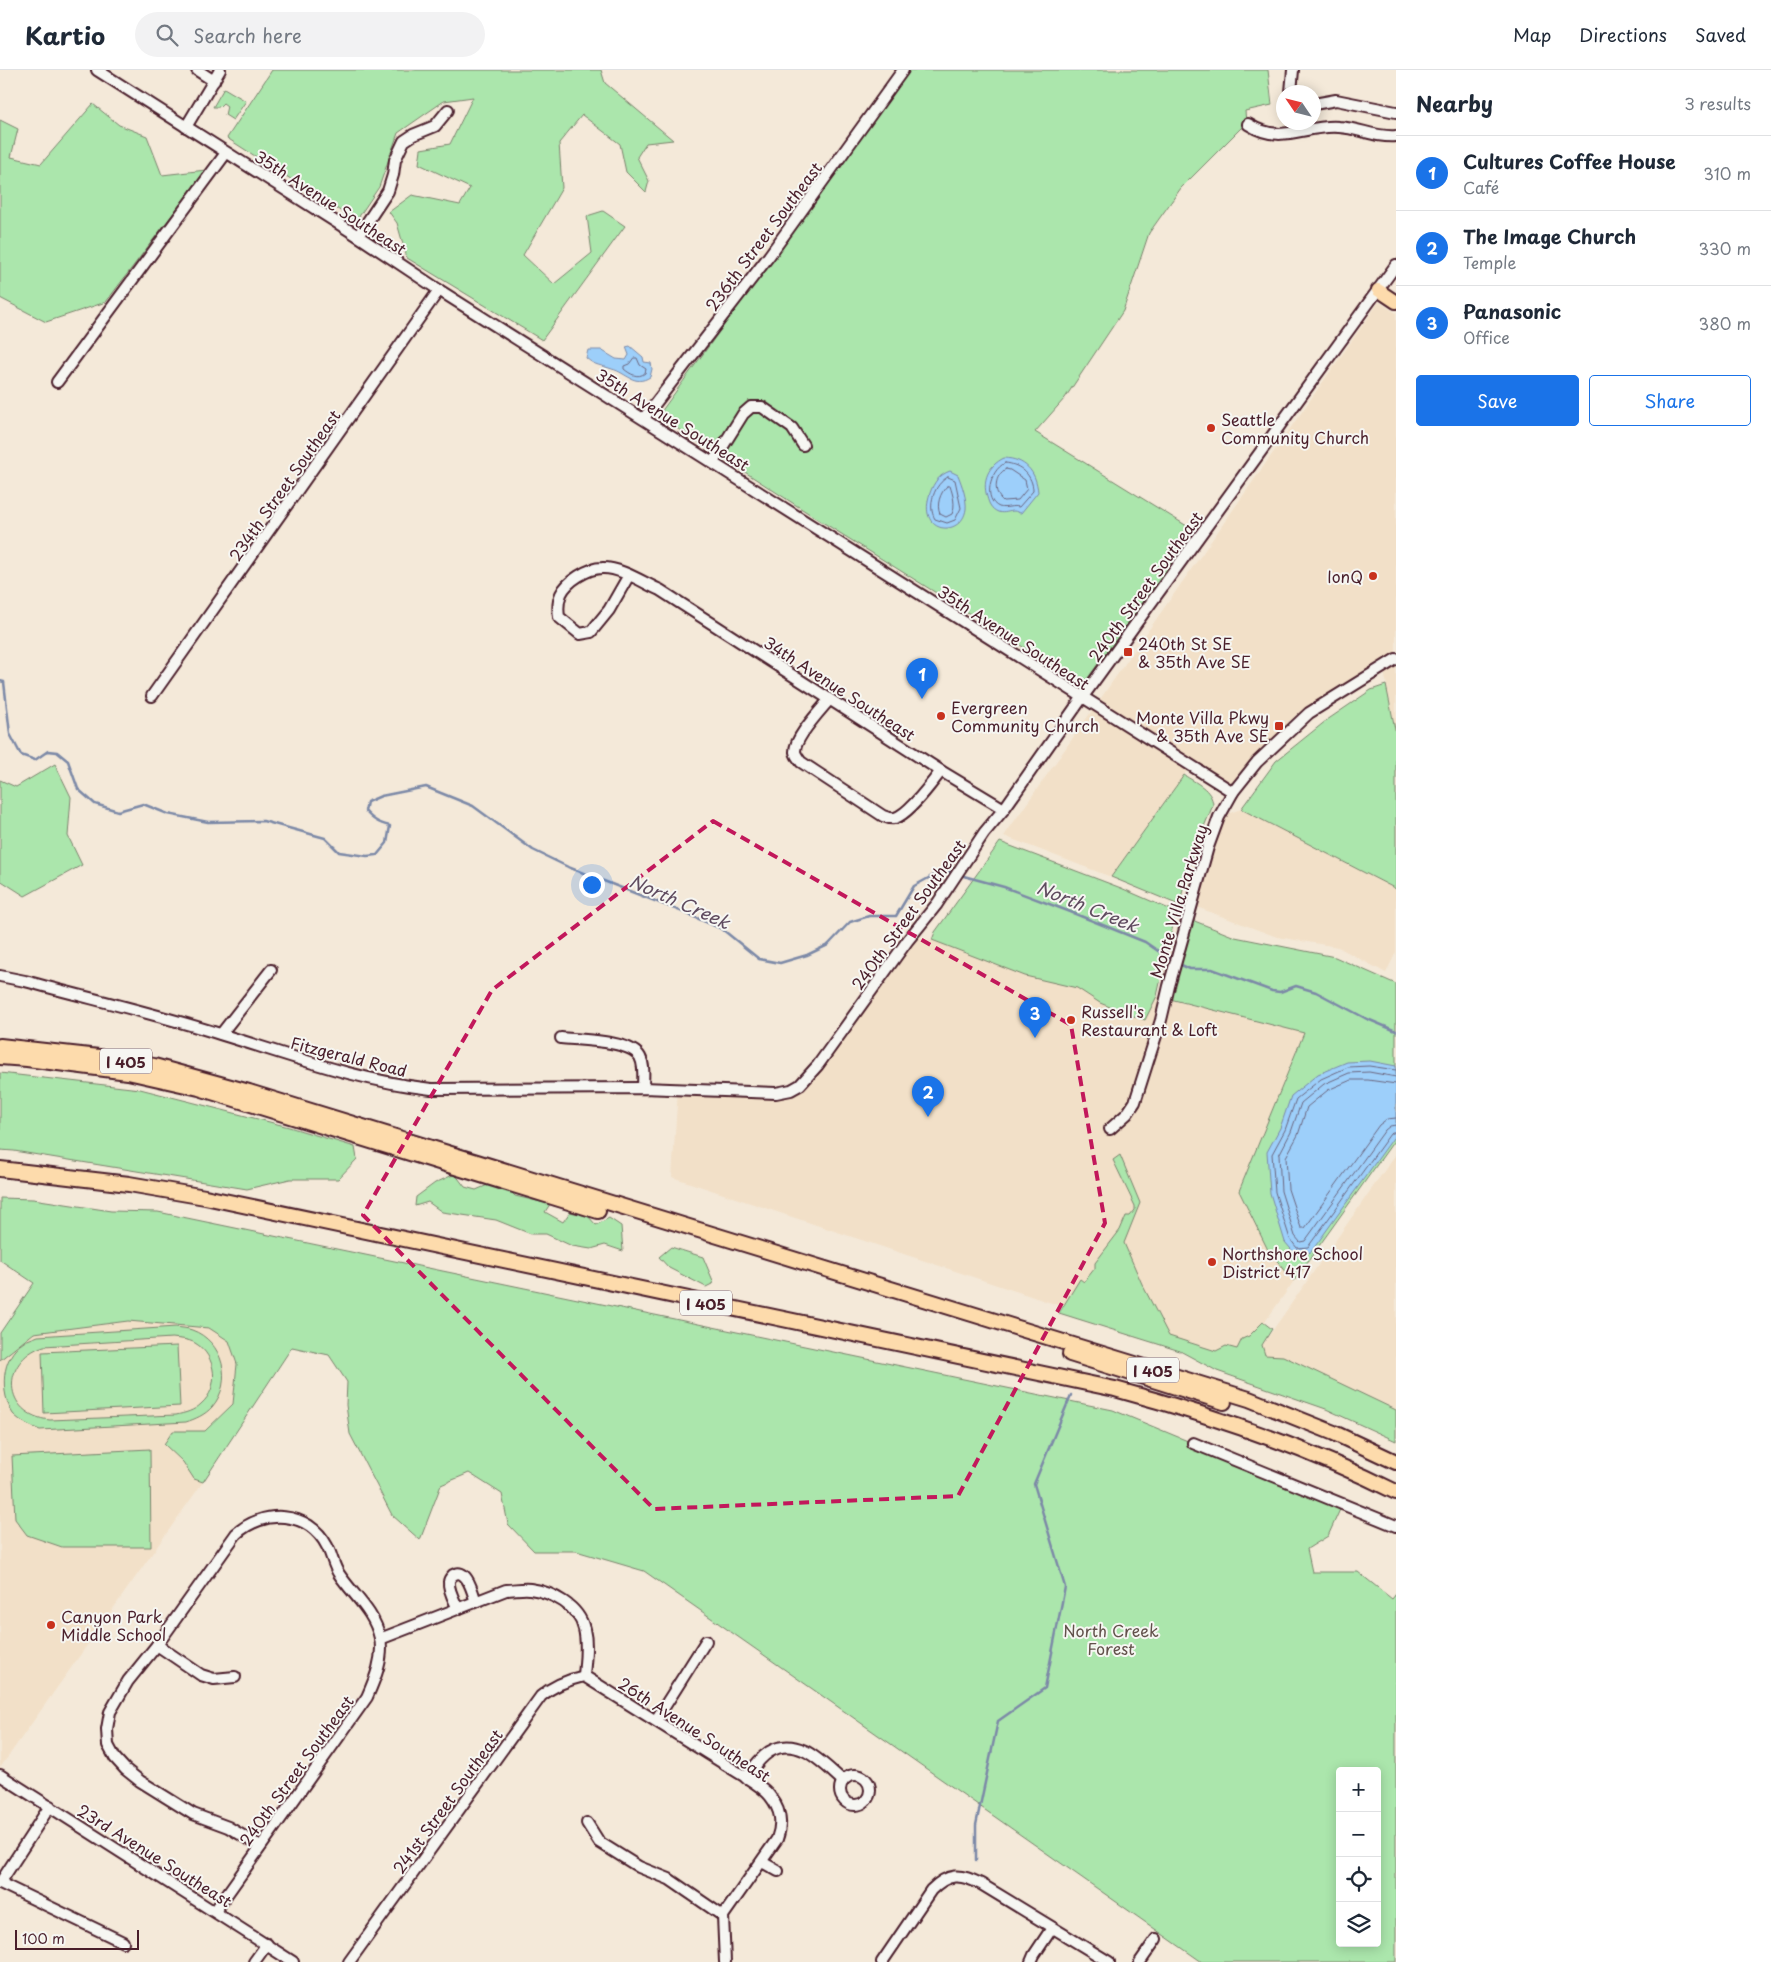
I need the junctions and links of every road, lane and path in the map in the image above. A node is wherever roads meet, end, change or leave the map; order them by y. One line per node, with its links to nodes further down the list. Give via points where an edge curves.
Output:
1 (97, 70): 12 (street, 35th Avenue Southeast)
2 (197, 70): 6 (street)
3 (220, 70): 6 (street)
4 (903, 70): 23 (street, 236th Street Southeast, via 769,256)
5 (1293, 70): 7 (street)
6 (214, 81): 12 (street)
7 (1292, 85)
8 (1321, 103): 10 (street, via 1336,100)
9 (448, 110): 17 (street, via 435,126 404,141 395,160 388,191)
10 (1396, 112)
11 (1248, 124): 14 (street, via 1265,133)
12 (186, 127): 16 (street, 35th Avenue Southeast)
13 (1284, 130): 14 (street)
14 (1283, 134): 15 (street, via 1339,127)
15 (1396, 136)
16 (226, 153): 17 (street, 35th Avenue Southeast); 22 (street)
17 (358, 236): 19 (street, 35th Avenue Southeast)
18 (1396, 265): 20 (street, 240th Street Southeast)
19 (439, 290): 23 (street, 35th Avenue Southeast); 28 (street, 234th Street Southeast)
20 (1378, 290): 21 (main road); 29 (street, 240th Street Southeast)
21 (1396, 302)
22 (57, 382)
23 (644, 418): 25 (street, 35th Avenue Southeast)
24 (802, 445): 25 (street, via 792,428 762,408 751,407 743,414)
25 (713, 462): 29 (street, 35th Avenue Southeast)
26 (629, 575): 26 (street, 34th Avenue Southeast, via 602,568 588,571 575,579 562,594 559,617 580,634 591,632 609,610); 30 (street, 34th Avenue Southeast, via 660,590)
27 (1396, 660): 32 (street, Monte Villa Parkway, via 1309,712 1257,762)
28 (152, 696)
29 (1082, 698): 32 (street, 35th Avenue Southeast); 33 (street, 240th Street Southeast)
30 (829, 700): 31 (street, 34th Avenue Southeast); 31 (street, via 802,734 795,746 795,754 801,762 883,816 898,818 923,795)
31 (941, 771): 33 (street, 34th Avenue Southeast)
32 (1233, 792): 44 (street, Monte Villa Parkway, via 1208,846 1161,1020 1135,1102)
33 (1004, 809): 41 (street, 240th Street Southeast, via 814,1071)
34 (271, 970): 36 (street)
35 (0, 976): 36 (street, Fitzgerald Road)
36 (221, 1034): 40 (street, Fitzgerald Road, via 319,1066 405,1086 431,1089)
37 (561, 1038): 40 (street, via 625,1045 634,1050 644,1066)
38 (0, 1046): 42 (highway, I 405, via 154,1066)
39 (0, 1057): 43 (highway, I 405, via 128,1072)
40 (643, 1088): 41 (street, Fitzgerald Road)
41 (791, 1090)
42 (249, 1092): 43 (highway); 47 (highway, I 405)
43 (234, 1099): 48 (highway, I 405)
44 (1110, 1129)
45 (0, 1163): 52 (highway, I 405, via 201,1190 1123,1385 1206,1408 1280,1434)
46 (0, 1169): 53 (highway, I 405, via 129,1184 205,1197 1115,1389 1179,1406 1268,1436 1357,1472)
47 (903, 1295): 48 (highway); 50 (highway, I 405, via 1248,1400 1334,1433)
48 (912, 1306): 51 (highway, I 405, via 1244,1408 1313,1434)
49 (1193, 1443): 54 (street)
50 (1396, 1462)
51 (1396, 1472)
52 (1396, 1485)
53 (1396, 1492)
54 (1396, 1526)
55 (476, 1602): 56 (street); 56 (street, via 466,1577 456,1574 450,1578 449,1584); 60 (street, via 506,1590 529,1588 562,1602 576,1612 584,1628 587,1651)
56 (458, 1609): 57 (street)
57 (380, 1639): 59 (street, via 375,1623 339,1573 327,1545 312,1527 282,1516 263,1518 246,1525 236,1534); 68 (street, 240th Street Southeast, via 378,1671 367,1697)
58 (706, 1641): 62 (street)
59 (157, 1645): 61 (street, via 201,1675 214,1680); 68 (street, via 128,1681 110,1712 108,1745 120,1764 140,1781 193,1814 228,1826)
60 (584, 1676): 62 (street, 26th Avenue Southeast); 80 (street, 241st Street Southeast, via 567,1680 541,1696)
61 (235, 1677)
62 (656, 1720): 64 (street, 26th Avenue Southeast)
63 (0, 1776): 66 (street, 23rd Avenue Southeast)
64 (746, 1778): 65 (street, via 769,1752 787,1746 809,1753); 69 (street, 26th Avenue Southeast, via 769,1794 781,1816 777,1839)
65 (843, 1781)
66 (50, 1806): 71 (street); 72 (street, 23rd Avenue Southeast)
67 (587, 1823): 73 (street, via 599,1842 639,1867 669,1879)
68 (260, 1846): 72 (street, 240th Street Southeast)
69 (762, 1862): 70 (street); 73 (street)
70 (778, 1871)
71 (0, 1883): 76 (street)
72 (215, 1911): 77 (street, 23rd Avenue Southeast)
73 (723, 1916): 81 (street)
74 (1052, 1928): 82 (street, via 966,1876 959,1875 939,1882 931,1890); 83 (street); 84 (street)
75 (1156, 1939): 85 (street)
76 (123, 1942)
77 (267, 1944): 78 (street); 79 (street, 23rd Avenue Southeast)
78 (254, 1962)
79 (294, 1962)
80 (349, 1962)
81 (725, 1962)
82 (882, 1962)
83 (1031, 1962)
84 (1109, 1962)
85 (1140, 1962)

